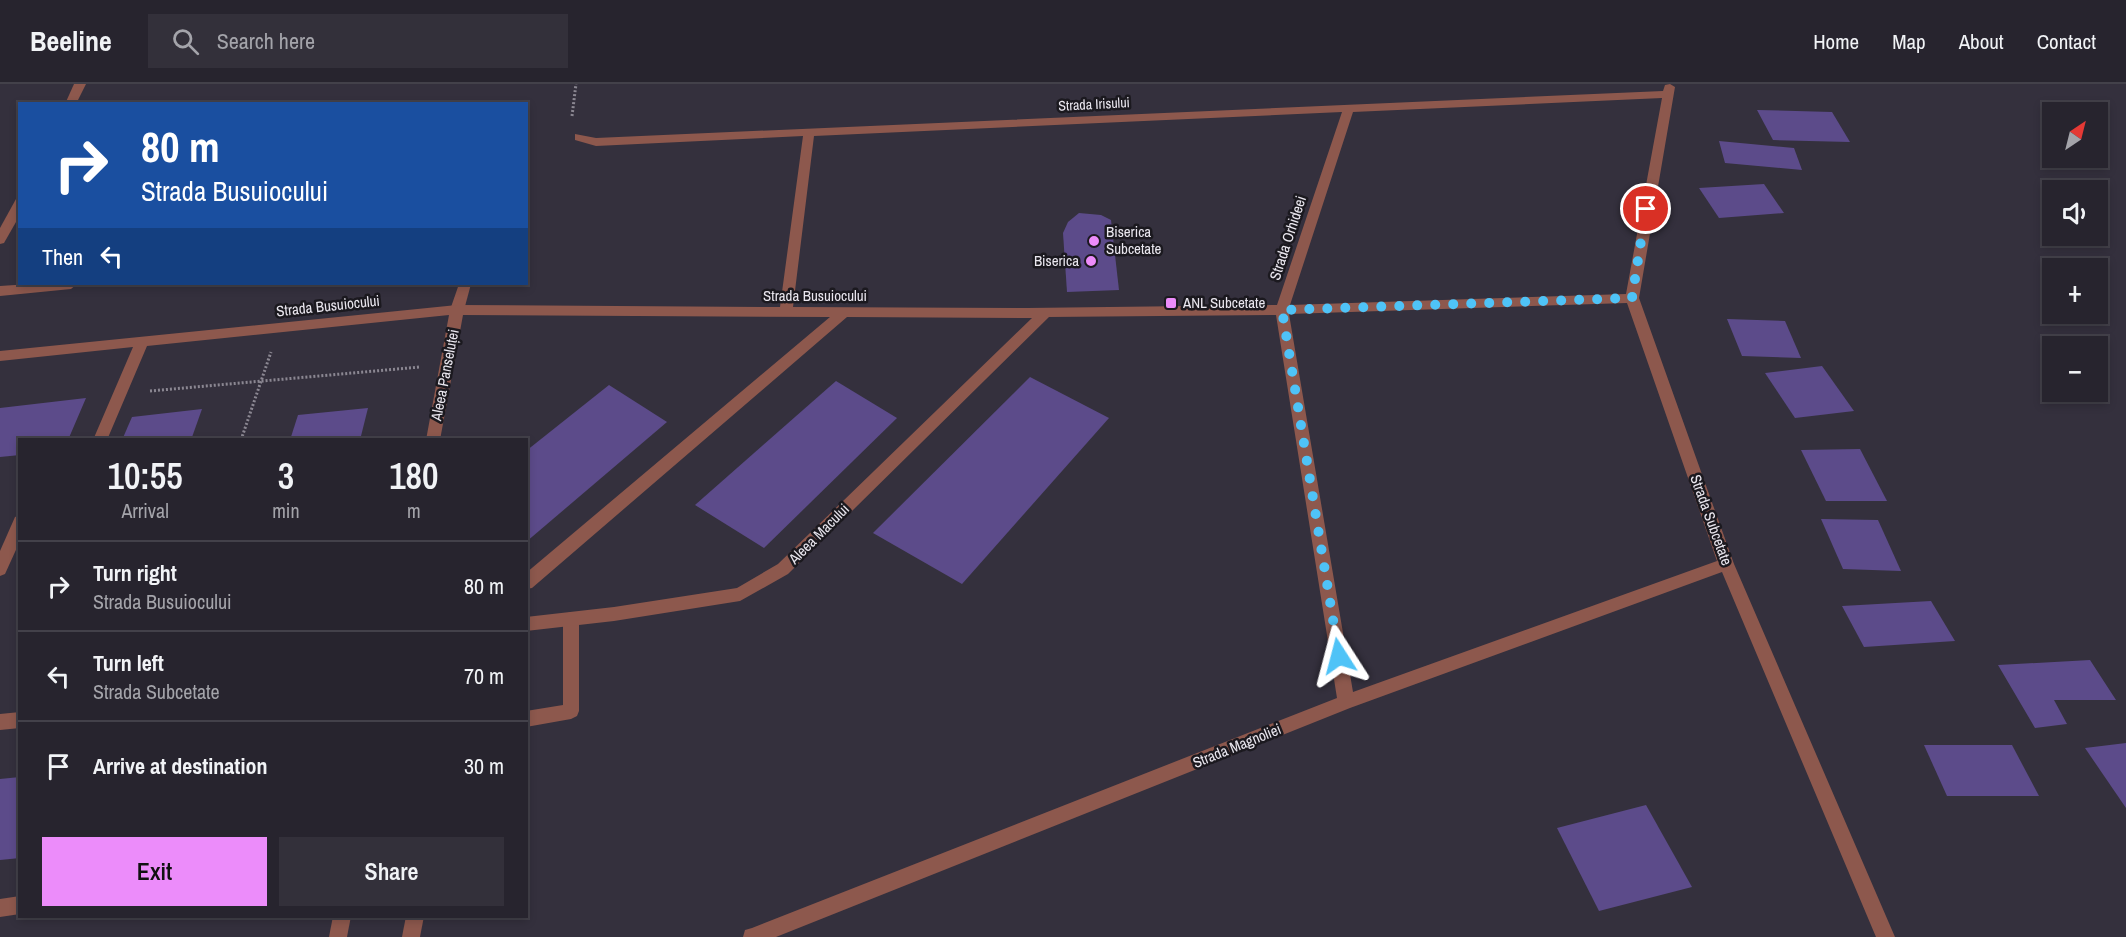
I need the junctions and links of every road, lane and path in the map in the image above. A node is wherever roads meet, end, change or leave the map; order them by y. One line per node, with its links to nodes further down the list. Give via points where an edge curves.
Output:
1 (80, 84): 4 (street)
2 (576, 84): 7 (path, via 571,126)
3 (1668, 89): 5 (street, Strada Irisului); 13 (street, Strada Subcetate)
4 (71, 102)
5 (1348, 107): 6 (street, Strada Irisului); 15 (street, Strada Orhideei)
6 (809, 132): 7 (street, Strada Irisului, via 596,142); 16 (street)
7 (579, 137)
8 (18, 206): 9 (street)
9 (0, 240)
10 (61, 285): 12 (street)
11 (465, 285): 14 (street, Aleea Panseluței)
12 (0, 291)
13 (1632, 298): 15 (street, Strada Busuiocului); 29 (street, Strada Subcetate)
14 (457, 310): 16 (street, Strada Busuiocului); 19 (street, Strada Busuiocului); 22 (street, Aleea Panseluței)
15 (1282, 310): 18 (street, Strada Busuiocului); 34 (street, Strada Orhideei)
16 (786, 312): 17 (street, Strada Busuiocului)
17 (843, 313): 18 (street, Strada Busuiocului); 31 (street)
18 (1045, 313): 32 (street, Aleea Macului, via 783,569 740,594)
19 (279, 327): 20 (street, Strada Busuiocului); 23 (path)
20 (142, 342): 21 (street, Strada Busuiocului); 24 (street)
21 (0, 356)
22 (447, 364): 23 (path); 27 (street, Aleea Panseluței)
23 (261, 381): 24 (path); 26 (path)
24 (122, 393): 25 (street)
25 (101, 438)
26 (242, 438)
27 (433, 438)
28 (18, 526): 30 (street)
29 (1726, 564): 34 (street, Strada Magnoliei); 45 (street, Strada Subcetate)
30 (0, 569)
31 (528, 581)
32 (572, 619): 33 (street, Aleea Macului); 35 (street, via 571,711)
33 (528, 624)
34 (1346, 702): 44 (street, Strada Magnoliei)
35 (528, 719)
36 (18, 720): 37 (street)
37 (0, 722)
38 (18, 905): 39 (street)
39 (0, 908)
40 (342, 918): 42 (street)
41 (415, 918): 43 (street)
42 (338, 937)
43 (411, 937)
44 (752, 937)
45 (1886, 937)

